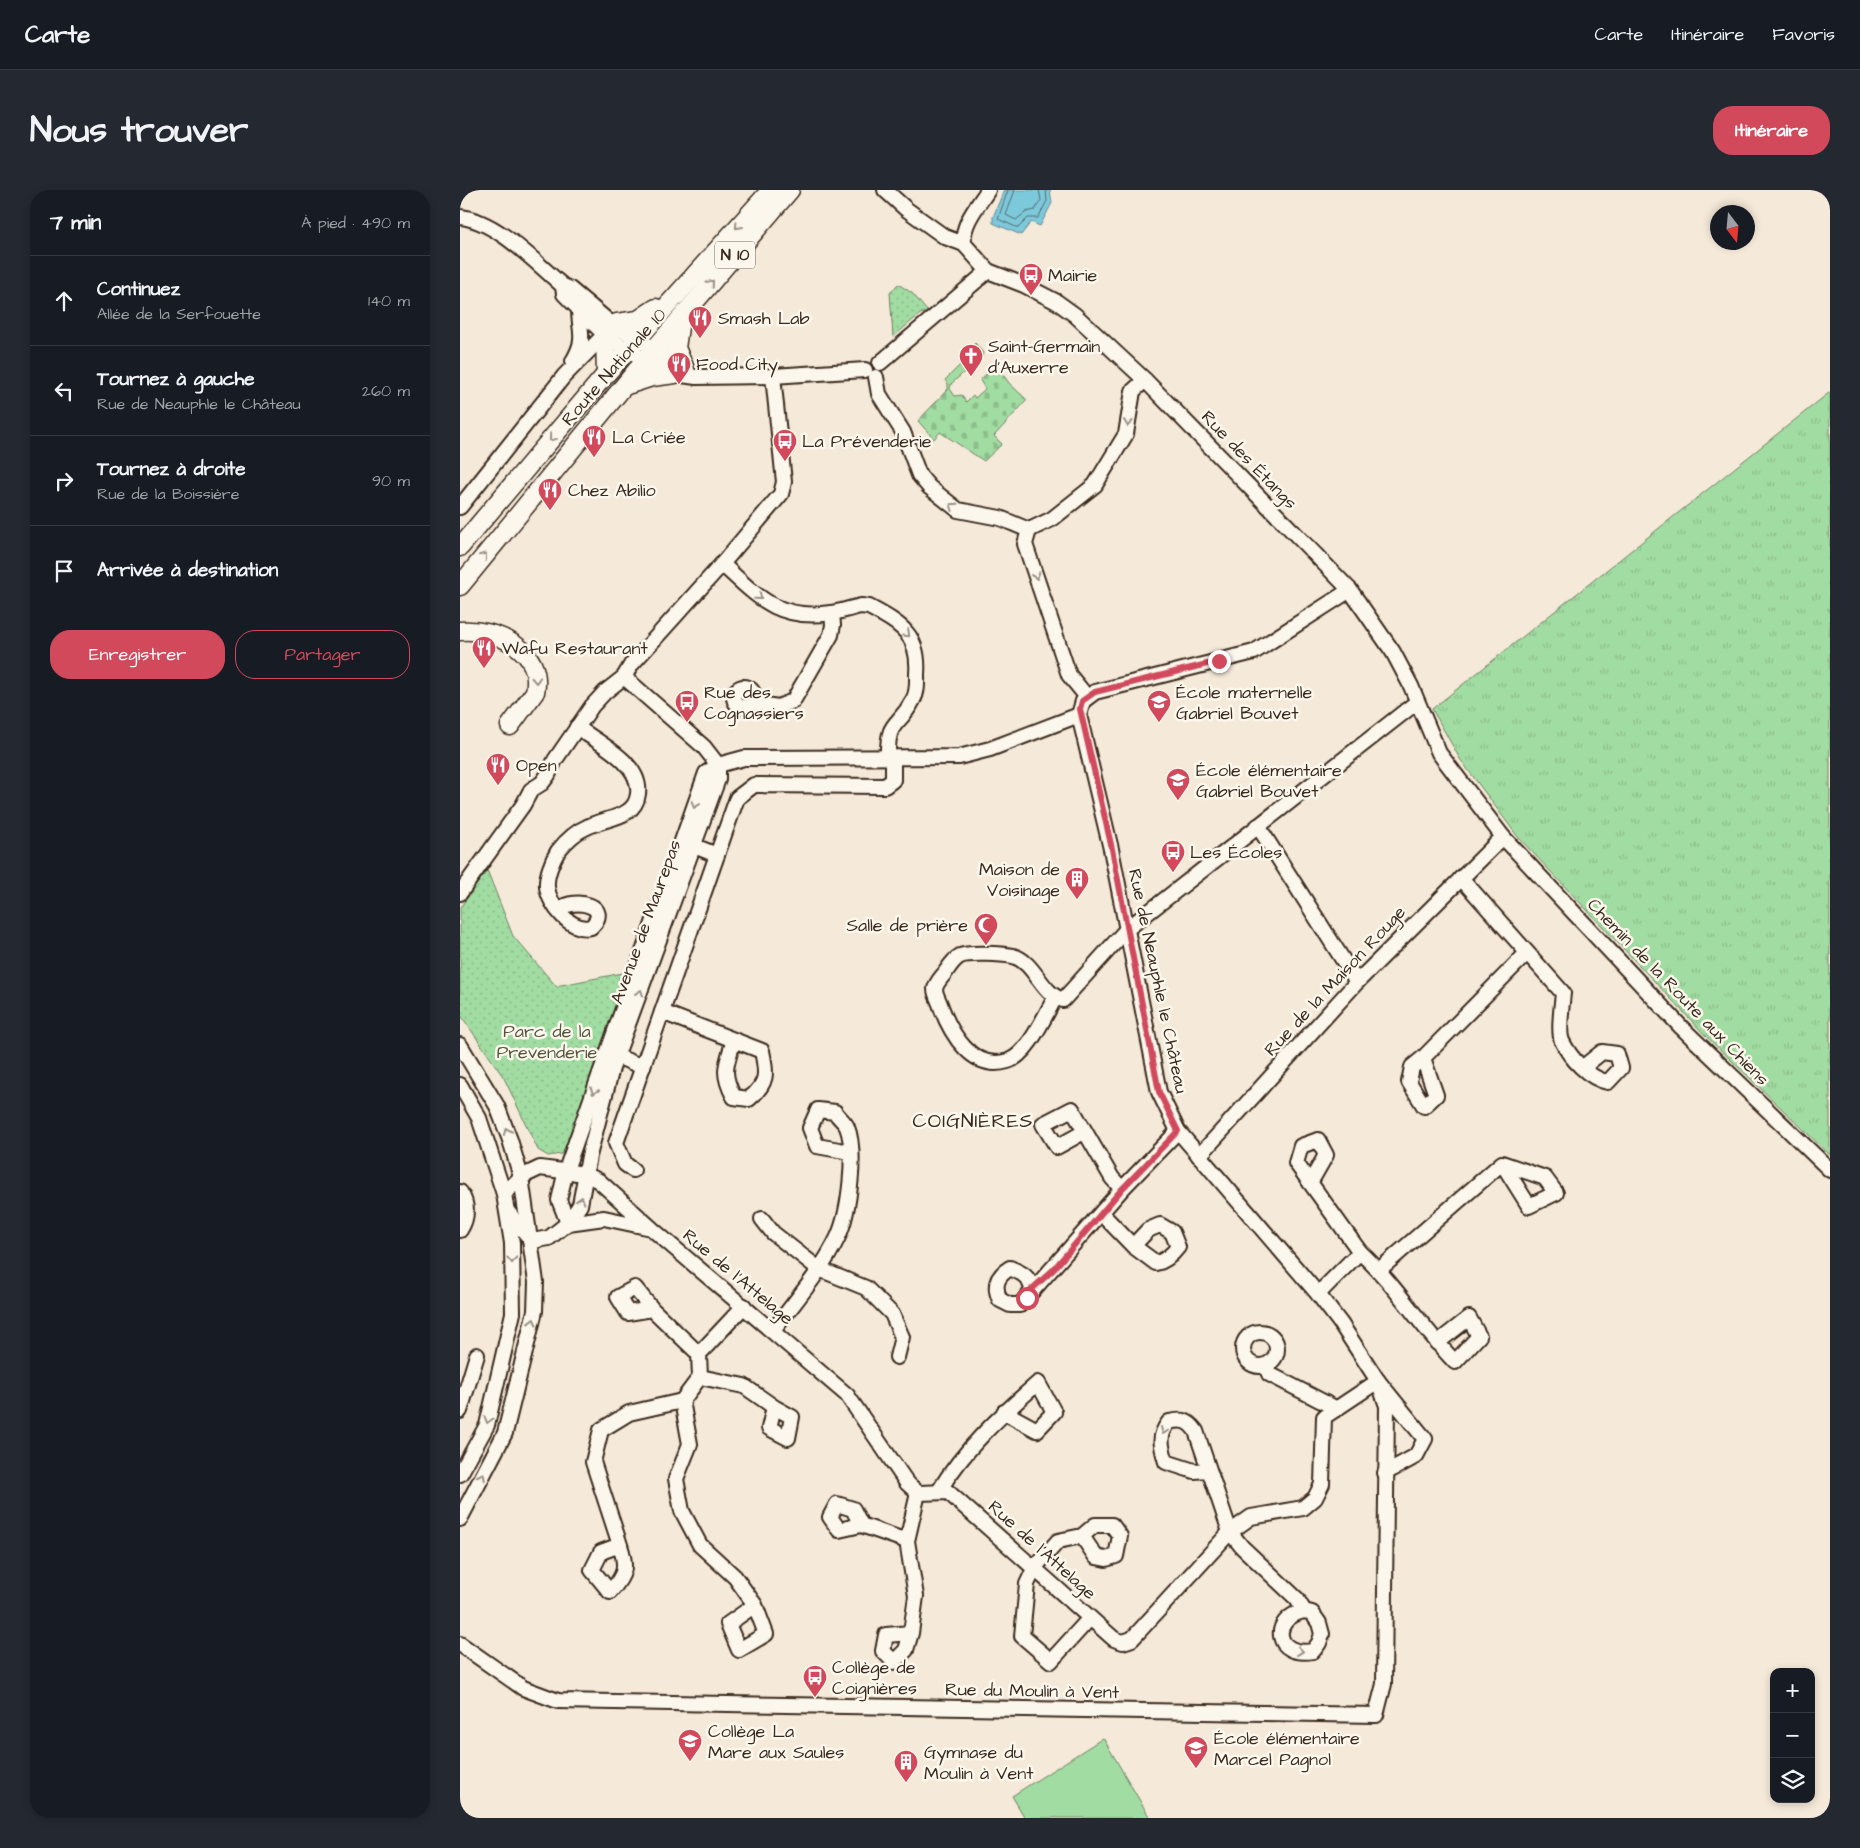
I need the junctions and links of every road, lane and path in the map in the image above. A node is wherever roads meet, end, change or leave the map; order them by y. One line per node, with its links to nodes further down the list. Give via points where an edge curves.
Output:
1 (771, 190): 9 (main road, Route Nationale 10 / N 10, one-way to 9)
2 (790, 190): 11 (main road, N 10, one-way to 2)
3 (885, 190): 6 (street, Rue des Étangs, via 945,237)
4 (988, 190): 6 (street, via 966,226)
5 (460, 217): 8 (street, via 507,238)
6 (964, 244): 7 (street, Rue des Étangs)
7 (988, 271): 16 (street, via 880,363 870,360 866,364); 19 (street, Rue des Étangs, via 1024,285 1076,315)
8 (562, 286): 10 (street, via 564,294); 12 (street, via 570,289)
9 (675, 296): 12 (main road, via 638,320 617,322); 13 (main road, via 666,317)
10 (579, 309): 12 (street); 17 (street, via 581,348)
11 (680, 320): 13 (main road, N 10); 14 (main road, via 676,348)
12 (609, 330): 13 (street); 15 (main road); 17 (street)
13 (641, 350): 14 (street); 15 (main road, Route Nationale 10 / N 10); 20 (main road, N 10); 21 (main road, via 606,396)
14 (685, 373): 18 (street); 20 (main road, via 652,377)
15 (606, 374): 24 (main road, Route Nationale 10 / N 10, one-way to 24)
16 (870, 374): 18 (street); 23 (street, one-way to 16, via 1000,518 965,513 930,488 919,475 903,432)
17 (564, 376): 22 (street)
18 (773, 376): 25 (street, via 784,488 774,505)
19 (1145, 380): 23 (street, one-way to 23, via 1133,391 1126,434 1095,486 1052,519); 27 (street, Rue des Étangs)
20 (624, 386): 21 (main road, N 10)
21 (605, 408): 26 (main road, N 10, one-way to 21)
22 (460, 507)
23 (1029, 530): 31 (street, one-way to 31, via 1025,544 1069,674)
24 (460, 547)
25 (722, 564): 28 (street, one-way to 28, via 778,610 796,615); 30 (street, via 631,665)
26 (460, 586)
27 (1350, 590): 31 (street, via 1254,652 1095,692); 32 (street, Rue des Étangs, via 1393,652)
28 (832, 613): 33 (street, via 834,625 831,635 793,701 778,707); 37 (street, one-way to 37, via 869,607 904,630 916,645 916,692 912,703 888,736)
29 (460, 631): 35 (main road, one-way to 35, via 485,632 506,639 533,663 535,692)
30 (624, 677): 36 (street, via 605,692); 38 (street, via 704,747)
31 (1087, 697): 34 (street, via 1082,701)
32 (1416, 702): 39 (street); 40 (street, Rue des Étangs, via 1439,753)
33 (753, 703)
34 (1080, 715): 37 (street, via 990,749 959,757); 46 (street, Rue de Neauphle le Château)
35 (510, 726)
36 (576, 727): 44 (street, via 548,775 526,797); 45 (street, via 630,765 637,780 638,794 630,810 578,832 557,854 547,885 551,900)
37 (891, 758): 38 (street, via 744,758); 42 (street, via 893,780 885,786 754,786 737,798)
38 (718, 765): 41 (street, Avenue de Maurepas, via 718,779); 63 (street, Avenue de Maurepas, one-way to 63, via 706,773)
39 (1258, 826): 46 (street); 48 (street)
40 (1503, 837): 43 (street, Rue de la Maison Rouge); 65 (street, Chemin de la Route aux Chiens, via 1681,1027)
41 (694, 846): 42 (street); 53 (street, Avenue de Maurepas, one-way to 41)
42 (717, 855): 50 (street)
43 (1461, 878): 47 (street); 48 (street, Rue de la Maison Rouge)
44 (460, 892)
45 (559, 909)
46 (1127, 928): 49 (street, via 1070,994 1063,1000); 58 (street, Rue de Neauphle le Château, via 1159,1092)
47 (1526, 954): 54 (street); 56 (street, via 1562,993 1562,1040)
48 (1356, 982): 61 (street, Rue de la Maison Rouge)
49 (1055, 998): 49 (street, via 1019,1054 1009,1061 995,1062 978,1058 961,1045 949,1029 935,990 960,956 1014,956 1030,968)
50 (662, 1012): 51 (street); 55 (street)
51 (734, 1040)
52 (460, 1046): 67 (street, one-way to 52, via 497,1106)
53 (616, 1056): 55 (street); 66 (street, Avenue de Maurepas)
54 (1423, 1058)
55 (643, 1067): 64 (street, via 616,1143 625,1164)
56 (1582, 1068)
57 (460, 1084): 71 (street, via 478,1118)
58 (1178, 1131): 61 (street, Rue de Neauphle le Château); 69 (street)
59 (1084, 1132): 69 (street)
60 (850, 1152): 81 (street, via 852,1176 839,1236)
61 (1199, 1156): 84 (street, Rue de Neauphle le Château)
62 (1502, 1163): 82 (street)
63 (566, 1170): 66 (street, Rue de l'Attelage); 67 (street, Rue de l'Attelage, via 540,1168); 75 (street, Avenue de Maurepas, via 559,1200)
64 (633, 1170)
65 (1830, 1170)
66 (585, 1174): 75 (street, Avenue de Maurepas, one-way to 66, via 580,1206); 76 (street, Rue de l'Attelage, via 599,1181)
67 (522, 1177): 71 (street, Rue de l'Attelage); 78 (street)
68 (1310, 1183): 80 (street)
69 (1122, 1189): 73 (street)
70 (460, 1192): 77 (street, via 466,1202 465,1223)
71 (504, 1194): 72 (street)
72 (508, 1212): 78 (street); 102 (street, one-way to 102, via 513,1313 487,1425)
73 (1102, 1214): 79 (street); 83 (street)
74 (762, 1219): 81 (street, via 773,1233)
75 (568, 1223): 76 (street, Rue de l'Attelage, via 604,1218); 78 (street, Rue de l'Attelage, via 549,1238)
76 (651, 1228): 85 (street, Rue de l'Attelage)
77 (460, 1230)
78 (532, 1241): 105 (street, one-way to 78, via 505,1433 535,1311 536,1274)
79 (1133, 1246)
80 (1360, 1252): 82 (street); 84 (street)
81 (819, 1270): 87 (street); 91 (street, via 866,1288 892,1314 902,1337)
82 (1379, 1270): 88 (street)
83 (1032, 1289)
84 (1318, 1294): 94 (street, Rue de Neauphle le Château)
85 (744, 1306): 87 (street, Rue de l'Attelage); 89 (street)
86 (652, 1309): 89 (street)
87 (773, 1332): 104 (street, Rue de l'Attelage, via 847,1395 907,1483)
88 (1437, 1343)
89 (699, 1354): 93 (street)
90 (477, 1355): 98 (street)
91 (897, 1357)
92 (1266, 1365): 97 (street, via 1269,1374)
93 (700, 1377): 95 (street); 96 (street, via 744,1386)
94 (1378, 1381): 97 (street, Rue de l'Attelage); 101 (street, Rue du Moulin à Vent, via 1387,1406); 101 (street, Rue de Neauphle le Château, via 1425,1438 1416,1456)
95 (682, 1401): 110 (street, via 629,1413 600,1430 593,1462); 112 (street, via 690,1444 676,1479 682,1511 700,1545 735,1577)
96 (774, 1407)
97 (1337, 1409): 107 (street, Rue de l'Attelage, via 1324,1417 1322,1484 1315,1498 1303,1508 1251,1517)
98 (460, 1410)
99 (1004, 1412): 103 (street, via 951,1472)
100 (1207, 1470): 107 (street)
101 (1385, 1473): 116 (street, Rue du Moulin à Vent, via 1384,1684 1376,1715 558,1701 523,1688)
102 (460, 1474)
103 (939, 1491): 104 (street); 111 (street, Rue de l'Attelage, via 948,1492)
104 (918, 1494): 109 (street)
105 (460, 1519)
106 (861, 1525): 109 (street)
107 (1230, 1532): 113 (street, via 1297,1599); 114 (street, Rue de l'Attelage, via 1132,1639 1122,1642)
108 (1082, 1536): 111 (street, via 1058,1541)
109 (907, 1541): 115 (street, via 916,1596)
110 (620, 1545)
111 (1036, 1567): 114 (street, Rue de l'Attelage); 114 (street, via 1027,1584 1022,1636 1051,1661)
112 (755, 1605)
113 (1304, 1611)
114 (1090, 1618)
115 (911, 1633)
116 (460, 1644)

